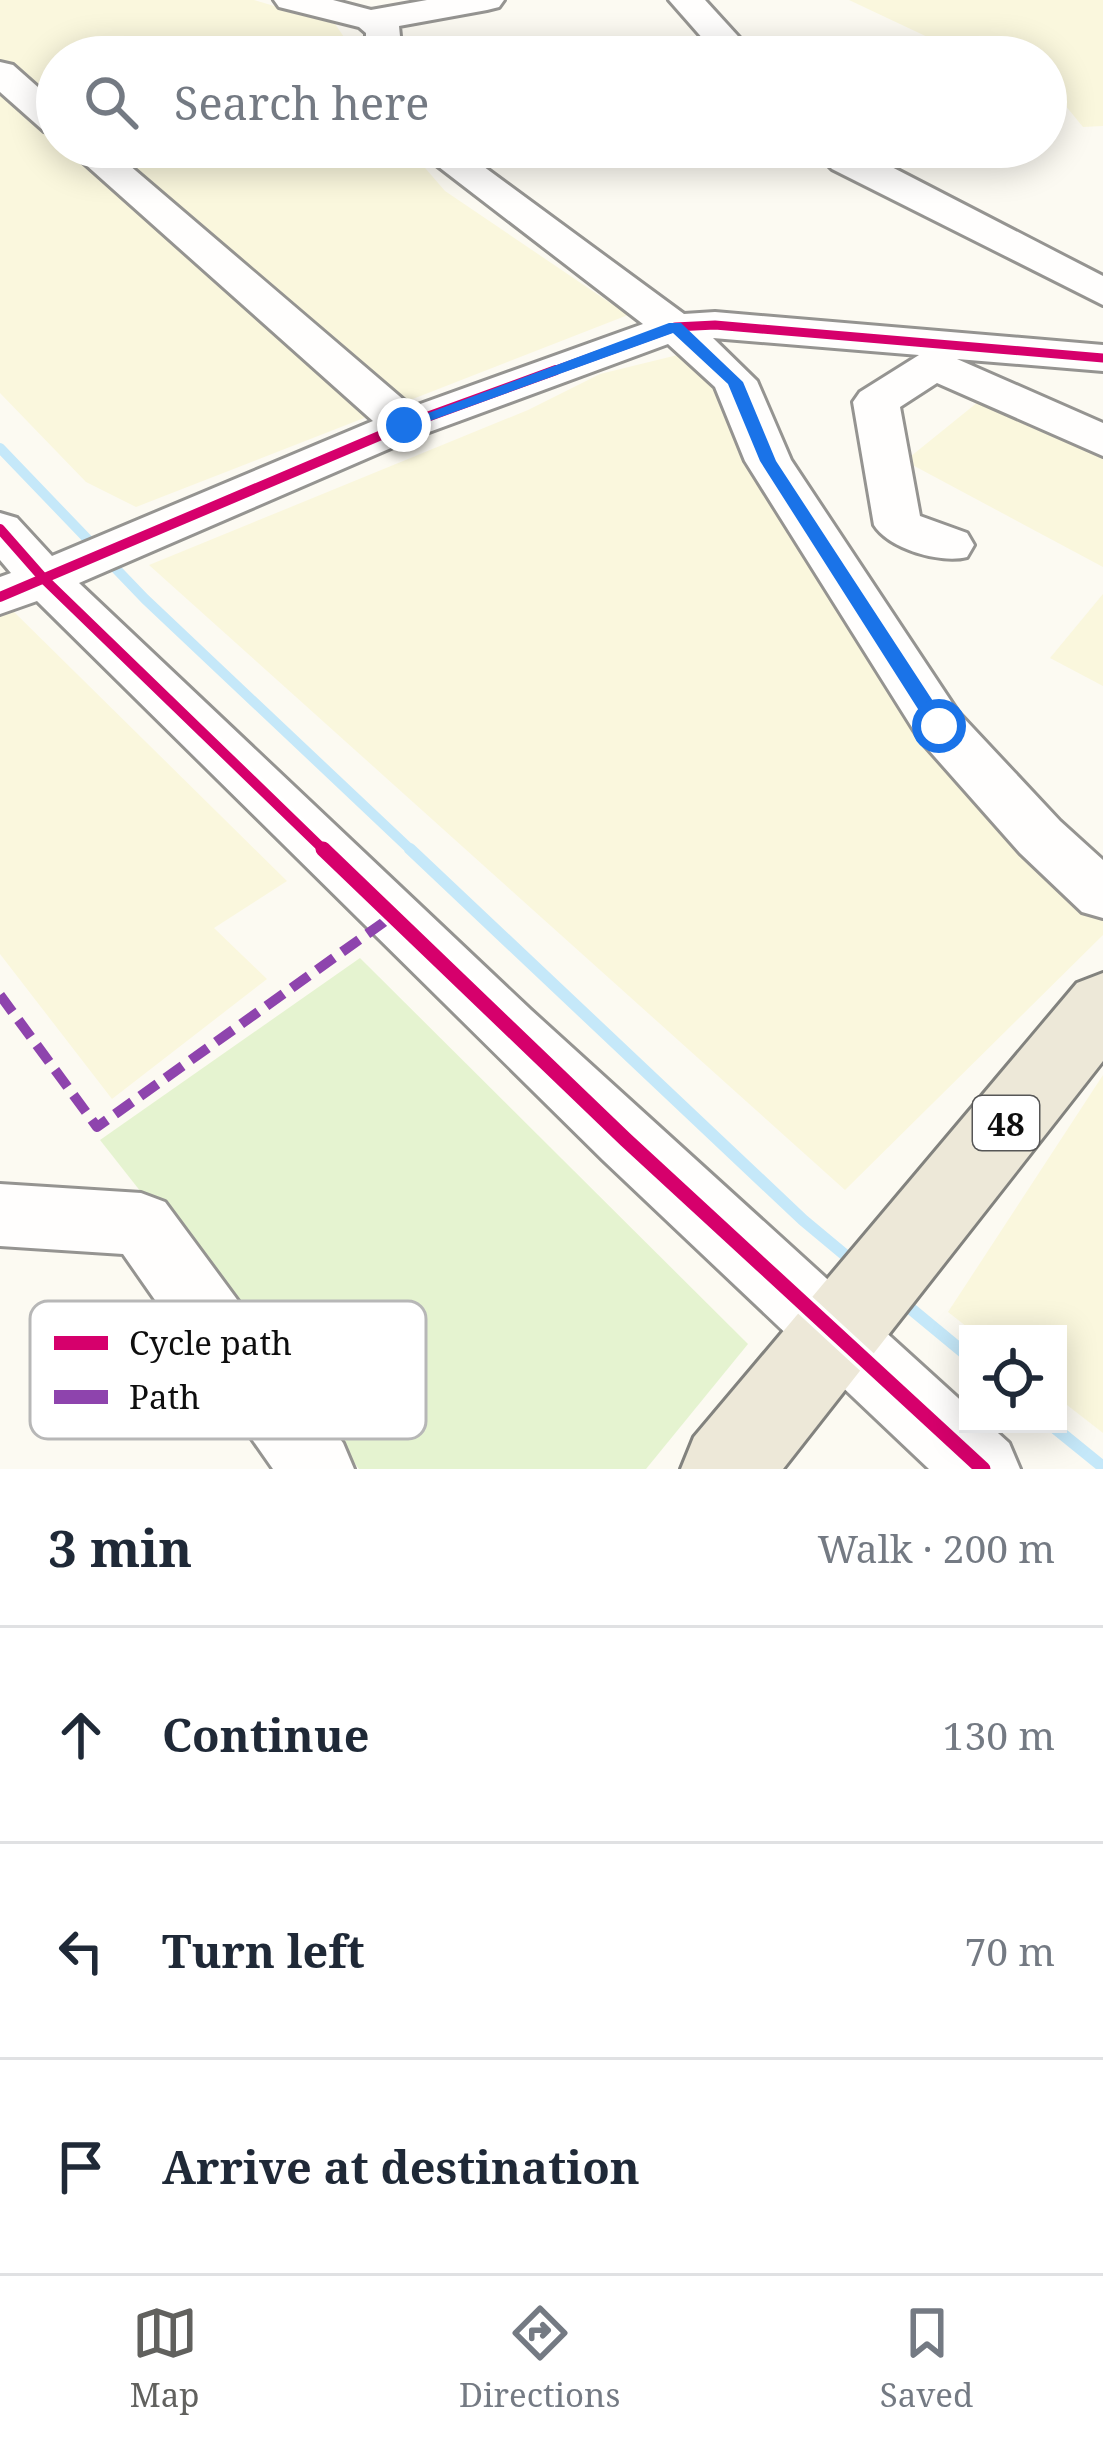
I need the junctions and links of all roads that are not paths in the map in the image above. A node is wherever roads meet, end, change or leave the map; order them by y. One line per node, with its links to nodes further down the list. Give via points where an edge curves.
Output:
1 (291, 0): 4 (street)
2 (487, 0): 4 (street)
3 (686, 0): 6 (street)
4 (371, 20): 5 (street)
5 (385, 36)
6 (719, 36)
7 (0, 74): 8 (street)
8 (36, 105)
9 (109, 168): 15 (street)
10 (460, 168): 13 (street)
11 (860, 168): 12 (street)
12 (1103, 292)
13 (675, 327): 14 (street); 15 (street); 20 (street, via 735,382 768,461 939,726)
14 (1103, 358)
15 (404, 425): 19 (street)
16 (1103, 441): 18 (street, via 934,365 876,402 898,525)
17 (0, 529): 19 (street)
18 (950, 545)
19 (22, 588): 24 (street, via 408,933)
20 (1103, 895)
21 (1103, 1005): 24 (main road, 48)
22 (0, 1215): 23 (street, via 141,1224)
23 (196, 1301)
24 (834, 1335): 27 (main road, 48); 28 (street)
25 (295, 1439): 26 (street)
26 (317, 1469)
27 (726, 1469)
28 (982, 1469)

